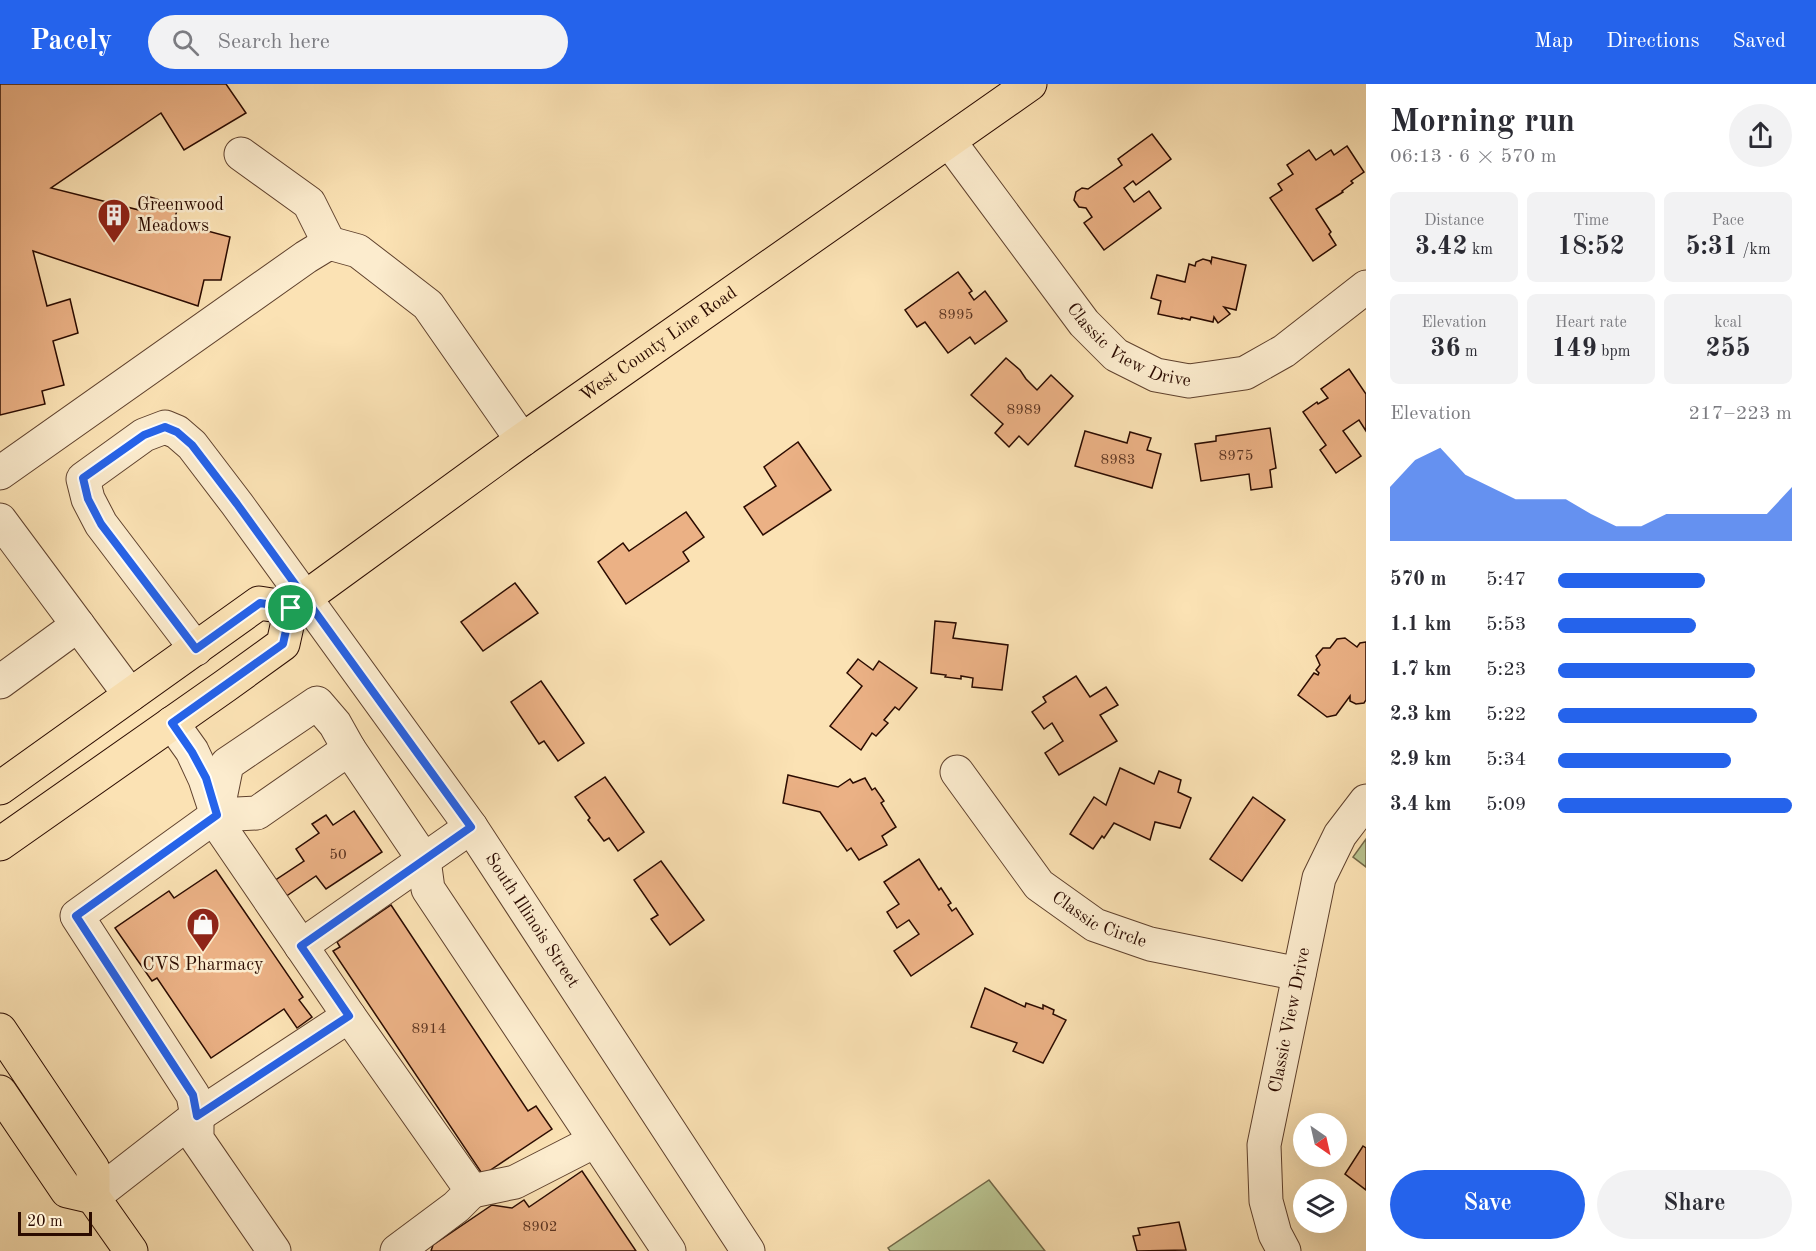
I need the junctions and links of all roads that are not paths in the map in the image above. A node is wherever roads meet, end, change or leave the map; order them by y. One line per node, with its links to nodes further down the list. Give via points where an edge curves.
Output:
1 (1030, 84): 2 (main road, West County Line Road)
2 (950, 141): 5 (street, Classic View Drive, via 1084,323 1116,355 1156,375 1189,381 1245,373 1284,351); 6 (main road, West County Line Road)
3 (241, 154): 4 (street, via 309,203)
4 (329, 243): 6 (street, via 358,251 428,305); 7 (street)
5 (1366, 287)
6 (522, 440): 9 (main road, West County Line Road)
7 (0, 473)
8 (0, 520): 10 (street)
9 (298, 603): 11 (main road, via 260,603); 11 (street, South Illinois Street, via 192,445 165,427 144,435 83,478 88,499 101,524); 14 (main road, via 283,644); 20 (street, South Illinois Street)
10 (78, 625): 12 (street); 13 (street)
11 (196, 649): 13 (main road)
12 (0, 682)
13 (130, 695): 17 (main road)
14 (172, 723): 19 (street, via 206,778); 21 (main road)
15 (349, 749): 19 (street, via 257,813); 19 (street, via 317,703 227,764); 22 (street)
16 (957, 772): 24 (street, Classic Circle, via 1039,885 1095,925 1150,944)
17 (0, 788)
18 (1366, 801): 24 (street, Classic View Drive, via 1340,835 1319,878)
19 (217, 815): 23 (street, via 222,830); 28 (street, via 76,916 193,1095)
20 (471, 827): 22 (street); 36 (street, South Illinois Street)
21 (0, 844)
22 (424, 860): 23 (street); 29 (street, via 428,890)
23 (301, 946): 25 (street)
24 (1299, 974): 37 (street, Classic View Drive, via 1264,1144 1266,1201)
25 (349, 1016): 28 (street); 30 (street)
26 (0, 1030): 31 (main road, via 93,1169)
27 (0, 1092): 31 (main road, via 67,1191)
28 (197, 1116): 31 (street); 33 (street, via 197,1139)
29 (595, 1141): 30 (street, via 515,1182); 35 (street)
30 (472, 1191): 34 (street)
31 (93, 1197): 32 (main road)
32 (130, 1251)
33 (274, 1251)
34 (397, 1251)
35 (669, 1251)
36 (748, 1251)
37 (1284, 1251)

